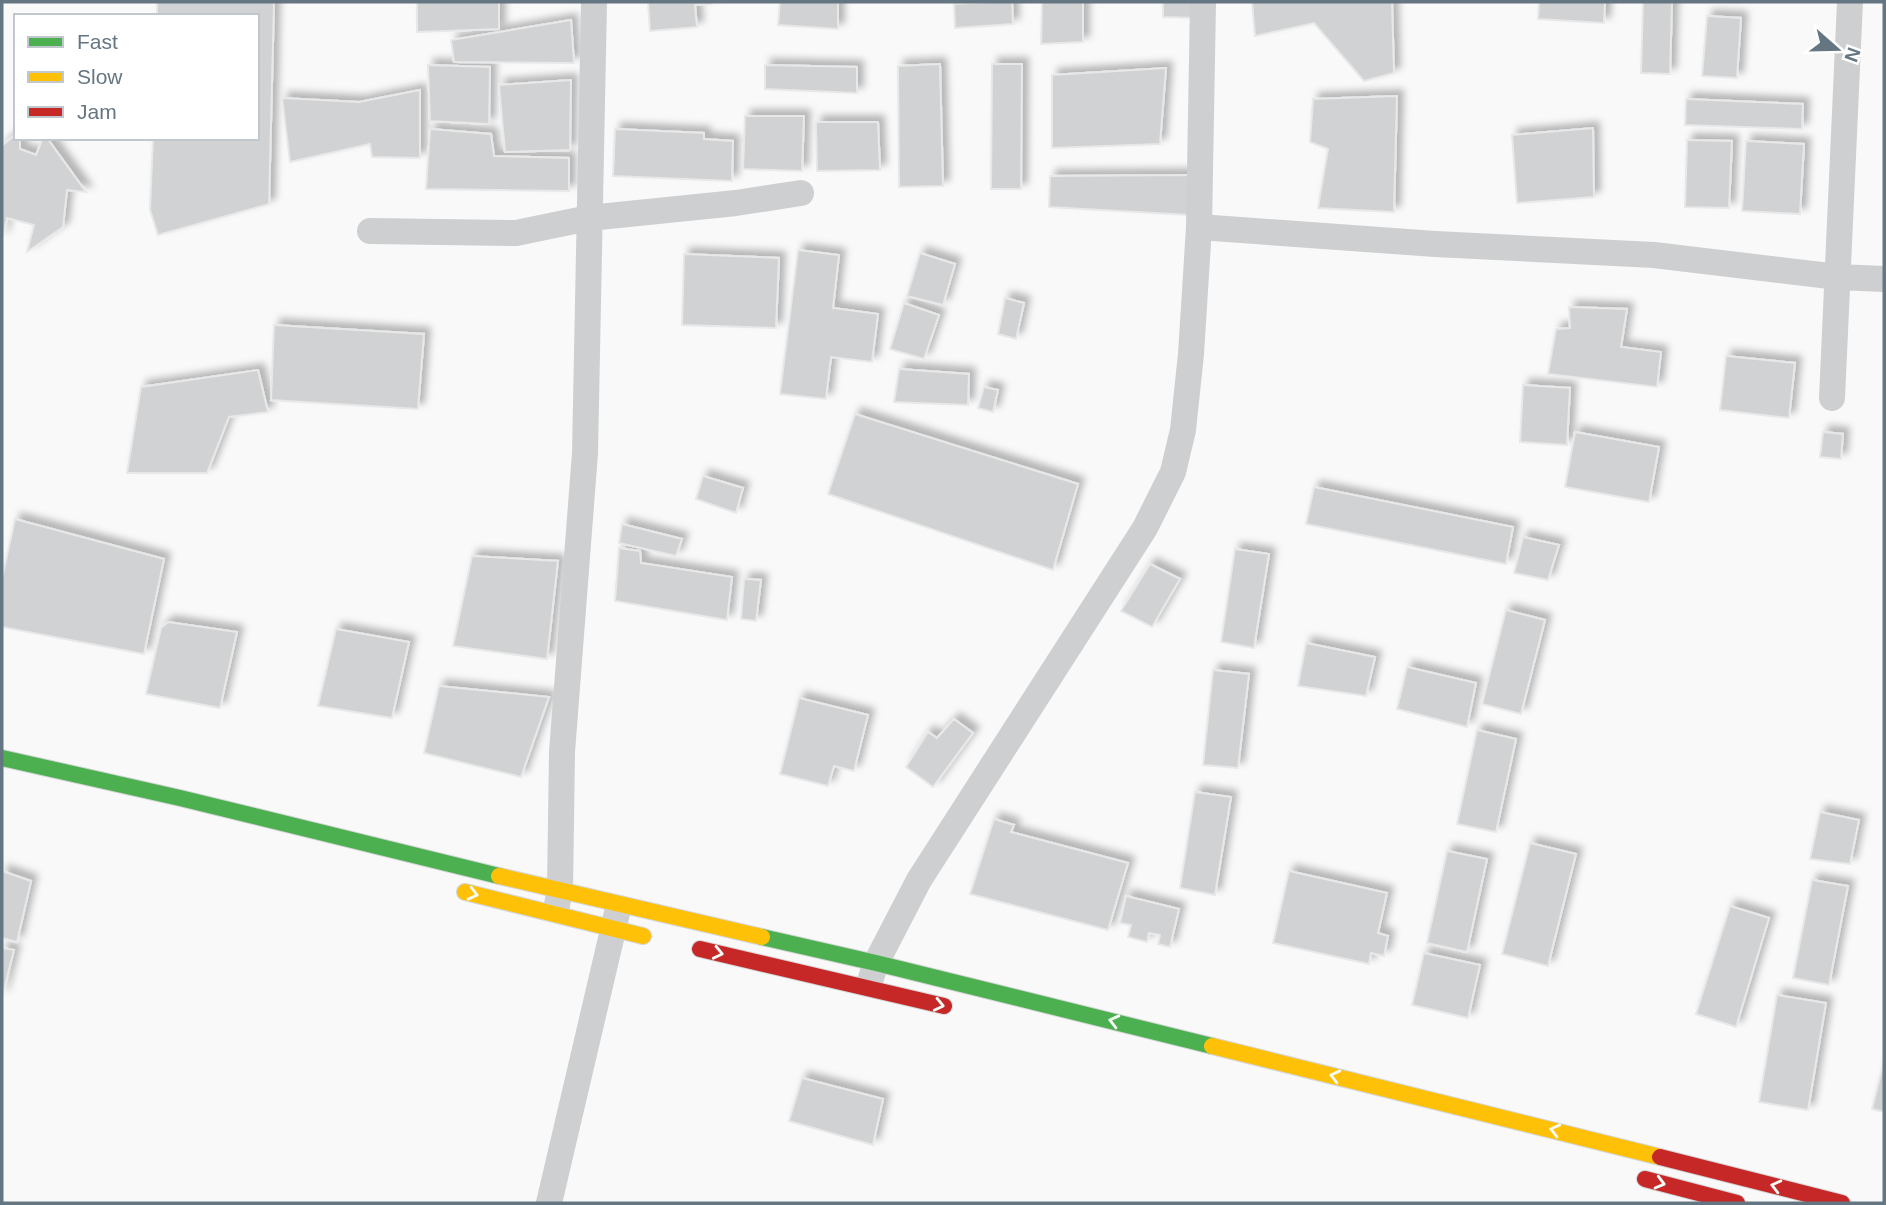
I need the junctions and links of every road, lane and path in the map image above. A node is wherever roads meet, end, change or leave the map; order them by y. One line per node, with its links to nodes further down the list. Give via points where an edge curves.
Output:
1 (594, 2): 5 (street)
2 (1203, 2): 6 (street)
3 (1850, 2): 8 (street)
4 (800, 193): 5 (street)
5 (589, 218): 7 (street, via 516,233); 13 (street, via 585,453 562,752)
6 (1199, 227): 8 (street, via 1654,256); 18 (street, via 1183,430 1173,472 1145,528 919,880)
7 (370, 232)
8 (1838, 277): 9 (street); 10 (street)
9 (1884, 279)
10 (1832, 398)
11 (2, 758): 13 (street)
12 (450, 889): 14 (street, one-way to 14)
13 (560, 889): 14 (street); 15 (street)
14 (556, 915): 15 (street)
15 (617, 917): 16 (street); 18 (street); 21 (street)
16 (654, 939)
17 (681, 945): 18 (street, one-way to 18)
18 (872, 975): 19 (street, one-way to 19); 23 (street, one-way to 18, via 1500,1116)
19 (961, 1010)
20 (1630, 1175): 22 (street, one-way to 22)
21 (549, 1203)
22 (1737, 1203)
23 (1842, 1203)

